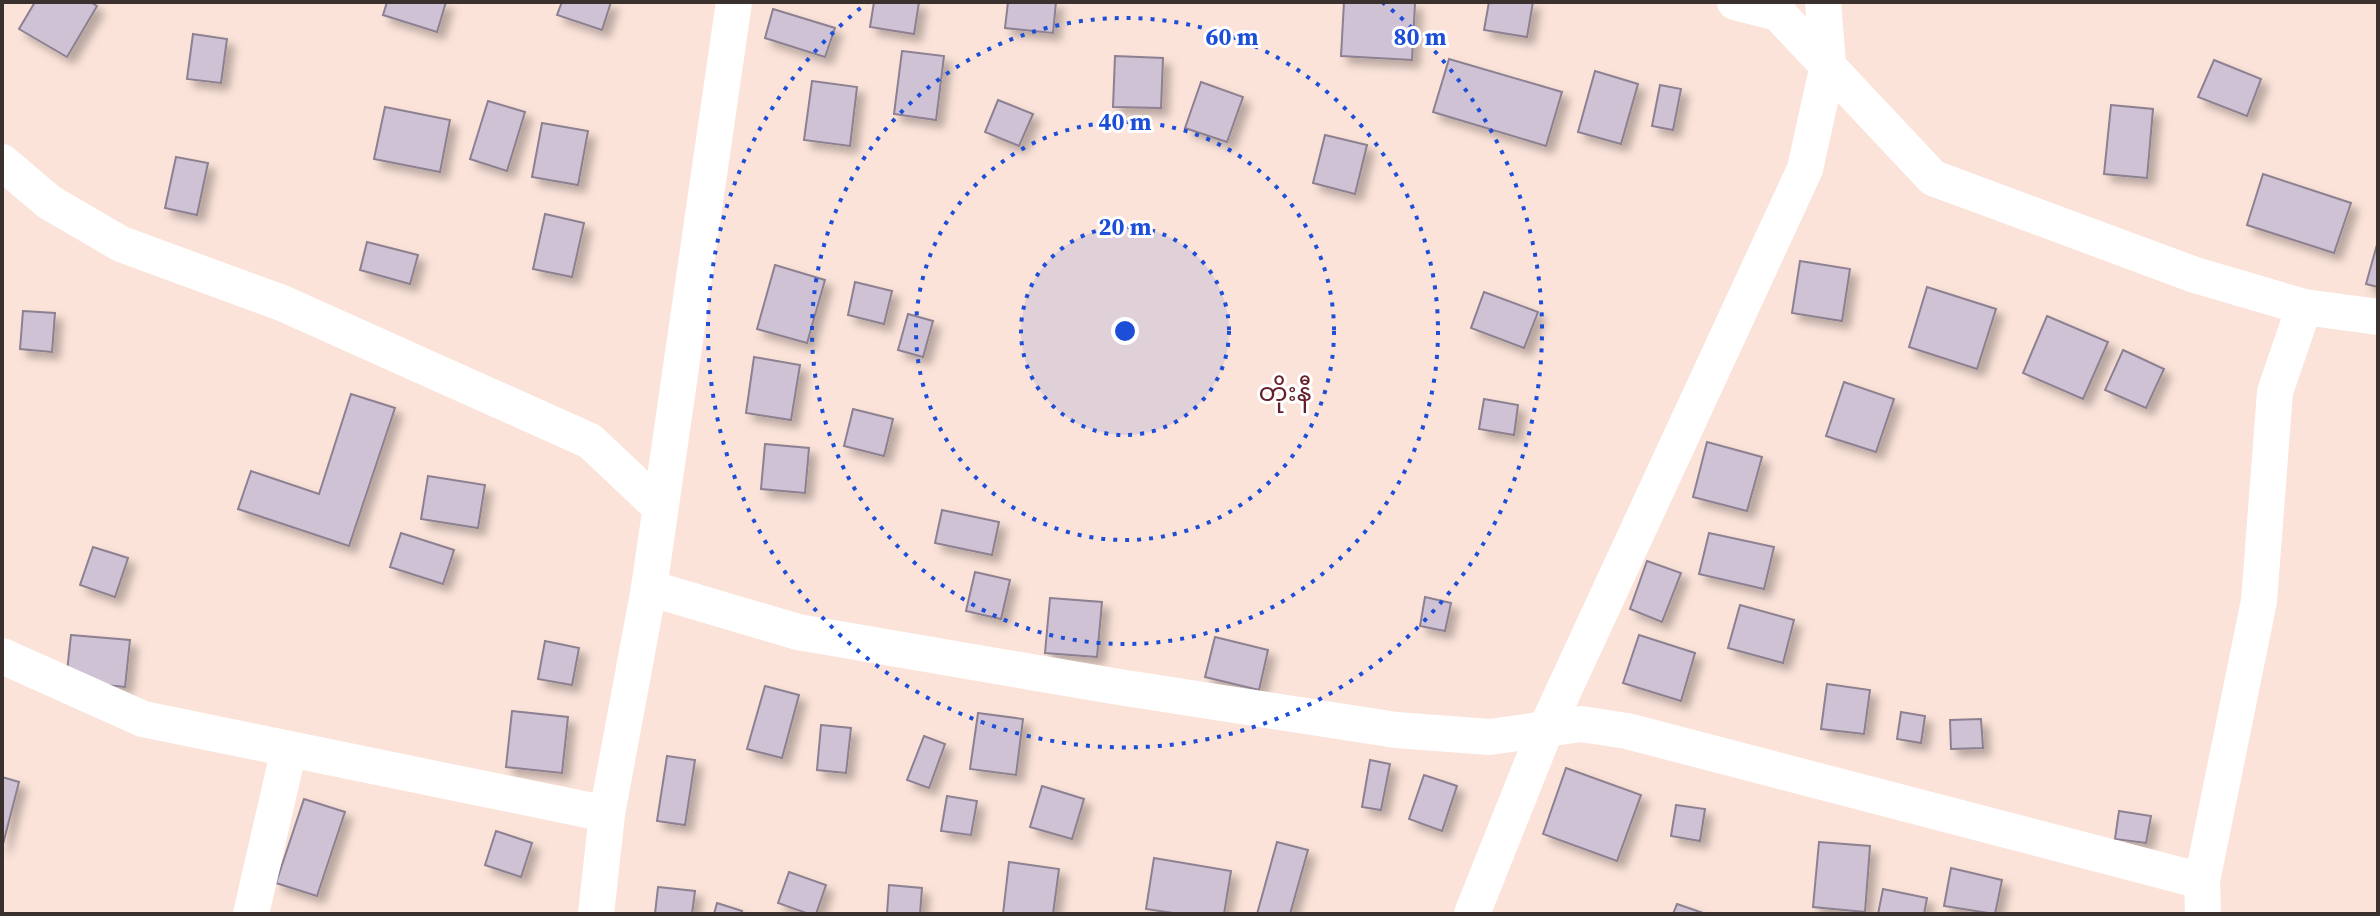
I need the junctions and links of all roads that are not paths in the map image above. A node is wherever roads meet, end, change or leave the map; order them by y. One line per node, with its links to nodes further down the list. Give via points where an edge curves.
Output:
1 (734, 2): 8 (street)
2 (1735, 2): 4 (street, via 1778,13)
3 (1823, 2): 4 (street)
4 (1828, 65): 6 (street, via 1933,178 2195,275); 11 (street, via 1805,169)
5 (2, 162): 8 (street, via 49,202 121,244 282,303 590,441)
6 (2304, 307): 7 (street); 14 (street, via 2275,392 2259,601)
7 (2378, 317)
8 (659, 506): 9 (street)
9 (649, 588): 11 (street, via 798,632 1129,688 1396,730 1490,737); 13 (street)
10 (2, 656): 12 (street, via 143,719)
11 (1545, 731): 14 (street, via 1581,724 1627,731); 17 (street)
12 (289, 749): 13 (street); 15 (street)
13 (607, 814): 16 (street)
14 (2203, 897)
15 (251, 914)
16 (596, 914)
17 (1472, 914)

